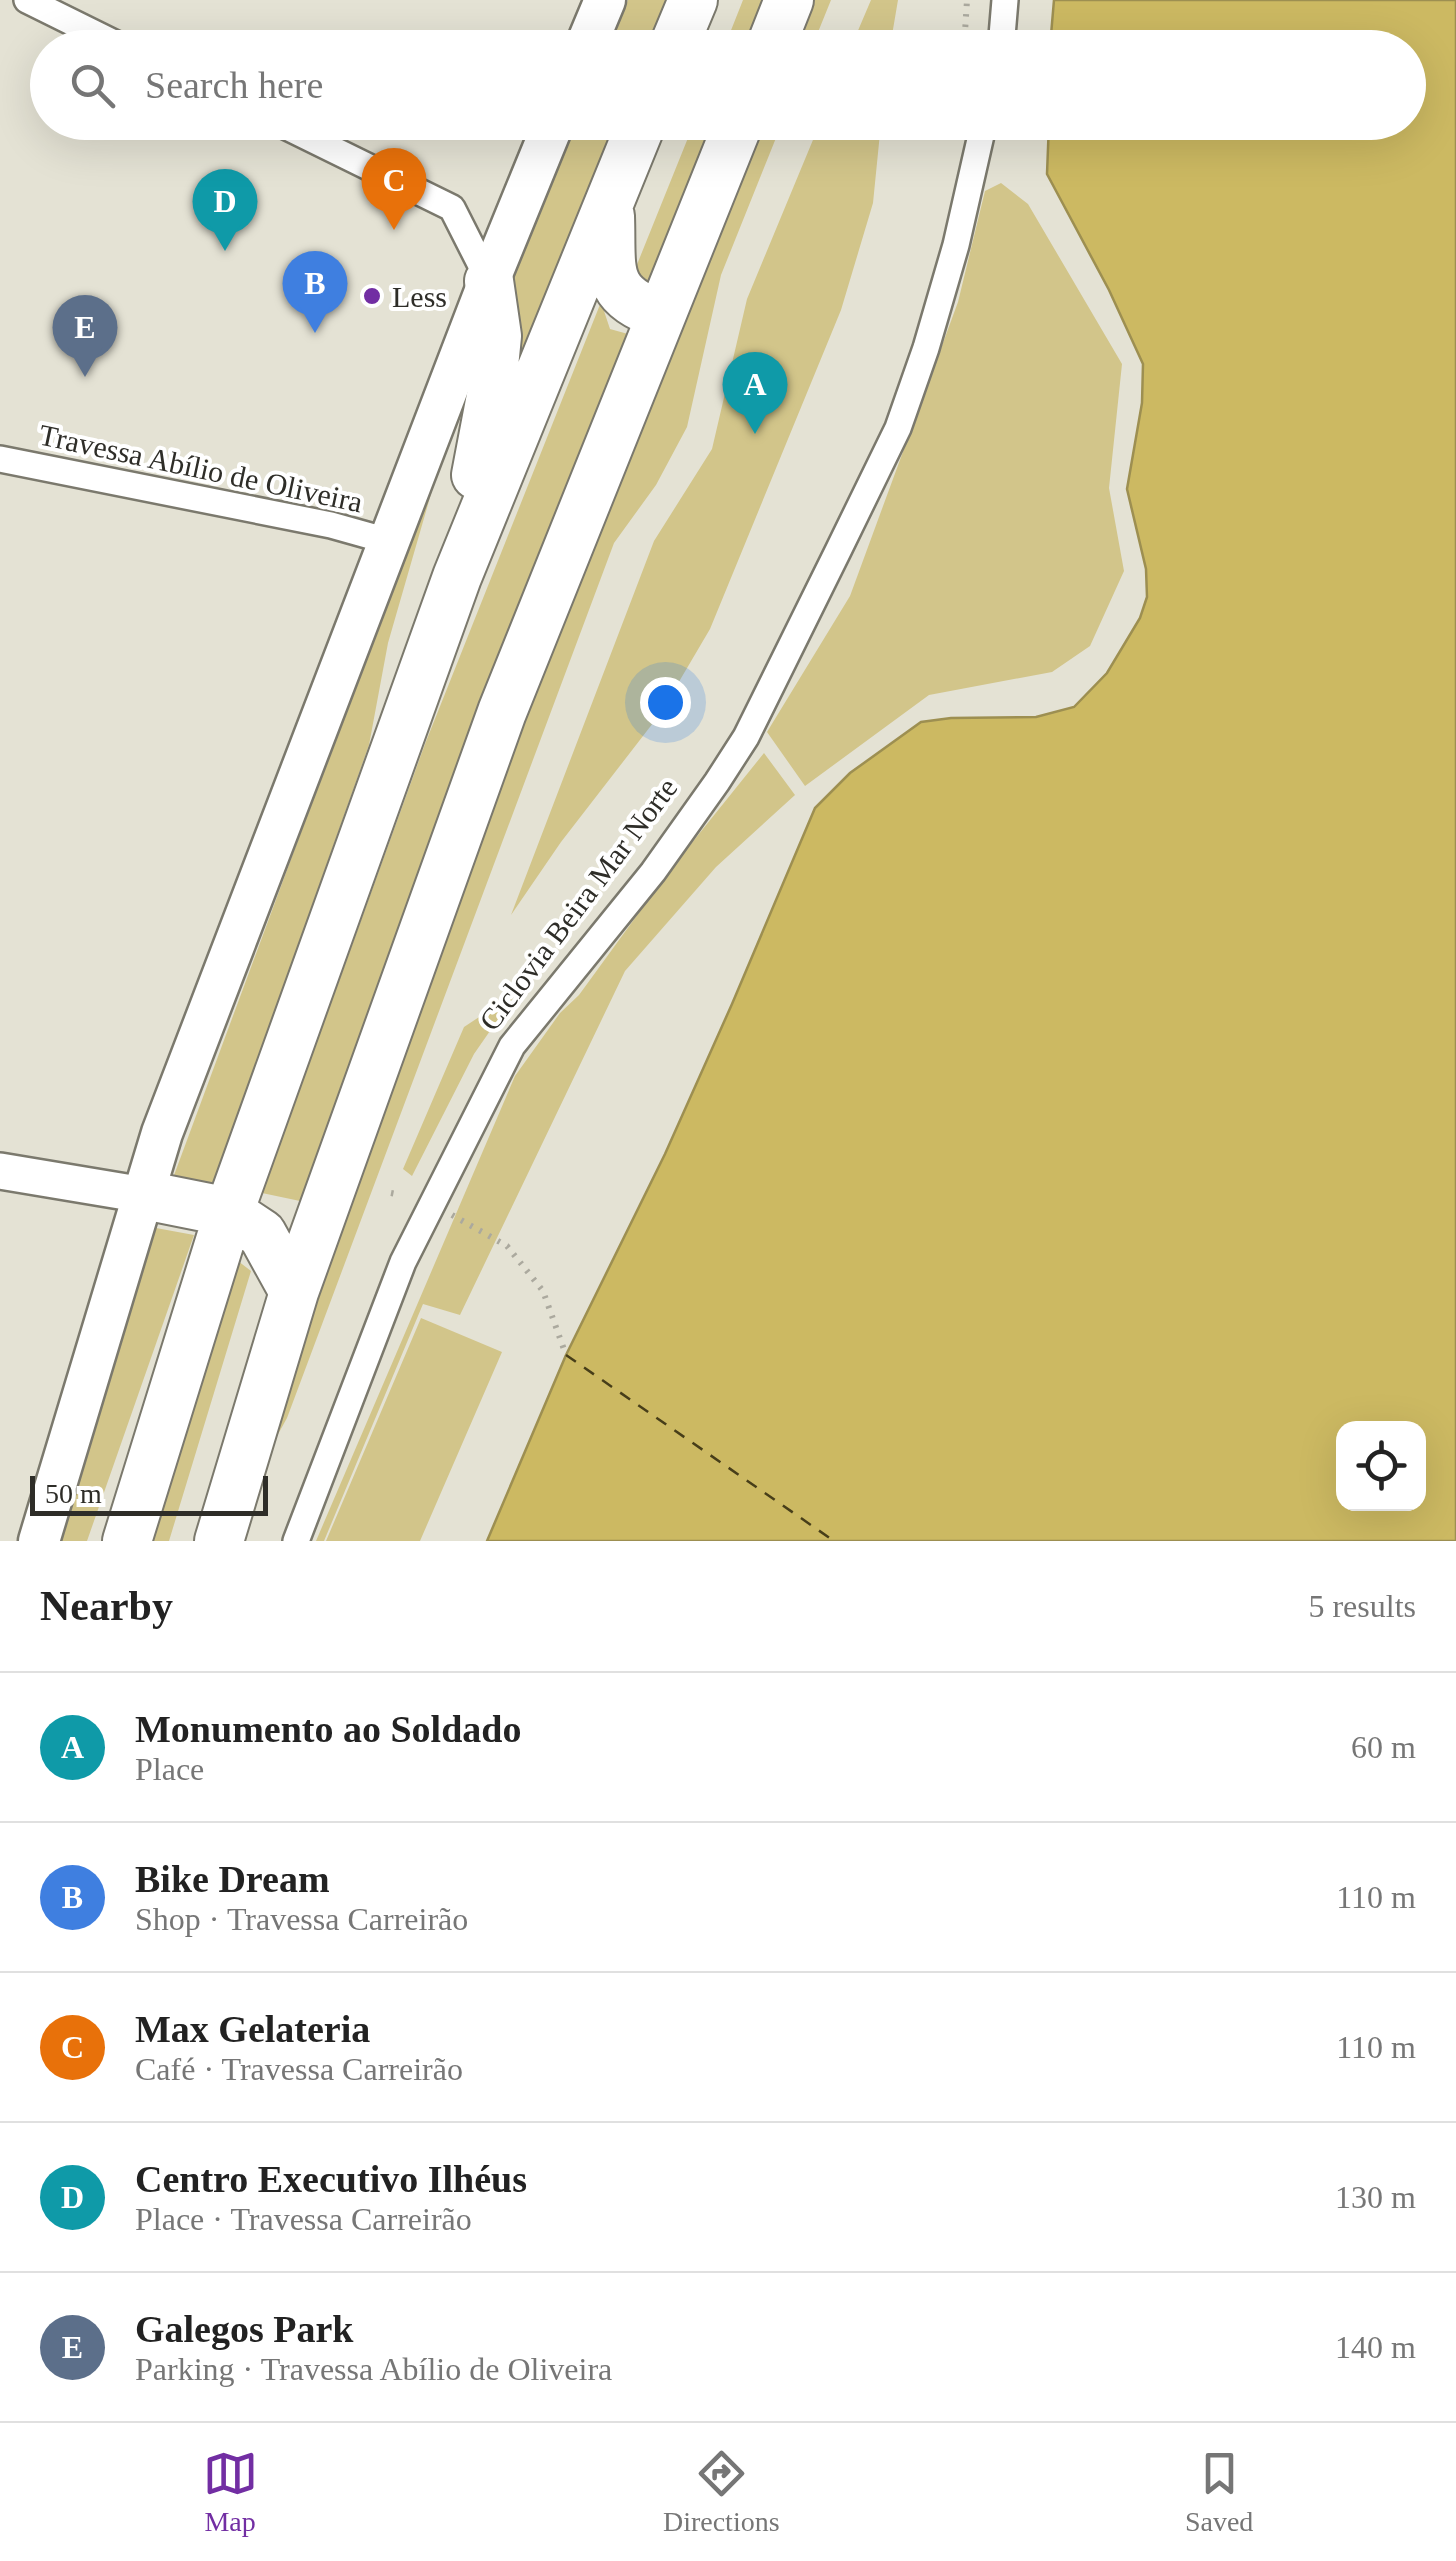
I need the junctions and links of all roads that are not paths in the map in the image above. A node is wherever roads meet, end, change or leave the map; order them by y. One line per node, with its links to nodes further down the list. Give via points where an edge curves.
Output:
1 (27, 0): 6 (street)
2 (605, 0): 7 (main road)
3 (693, 0): 8 (highway)
4 (789, 0): 9 (highway)
5 (1005, 0): 10 (street)
6 (88, 30)
7 (592, 30)
8 (680, 30)
9 (777, 30)
10 (1002, 30)
11 (314, 140): 17 (street, via 452,208)
12 (547, 140): 17 (main road)
13 (635, 140): 16 (highway)
14 (732, 140): 18 (highway)
15 (980, 140): 29 (street, via 956,245 898,428 746,736 653,872 512,1046 403,1262)
16 (609, 203): 18 (highway, via 612,275 620,293 633,306); 21 (highway)
17 (489, 281): 20 (main road); 21 (highway, via 497,336)
18 (661, 315): 25 (highway, via 502,712)
19 (0, 459): 20 (street, Travessa Abílio de Oliveira)
20 (388, 541): 23 (main road)
21 (457, 576): 24 (highway)
22 (0, 1171): 23 (street)
23 (144, 1195): 24 (highway); 26 (main road)
24 (229, 1212): 25 (highway, via 262,1234); 27 (highway)
25 (294, 1292): 28 (highway)
26 (39, 1541)
27 (127, 1541)
28 (219, 1541)
29 (296, 1541)

